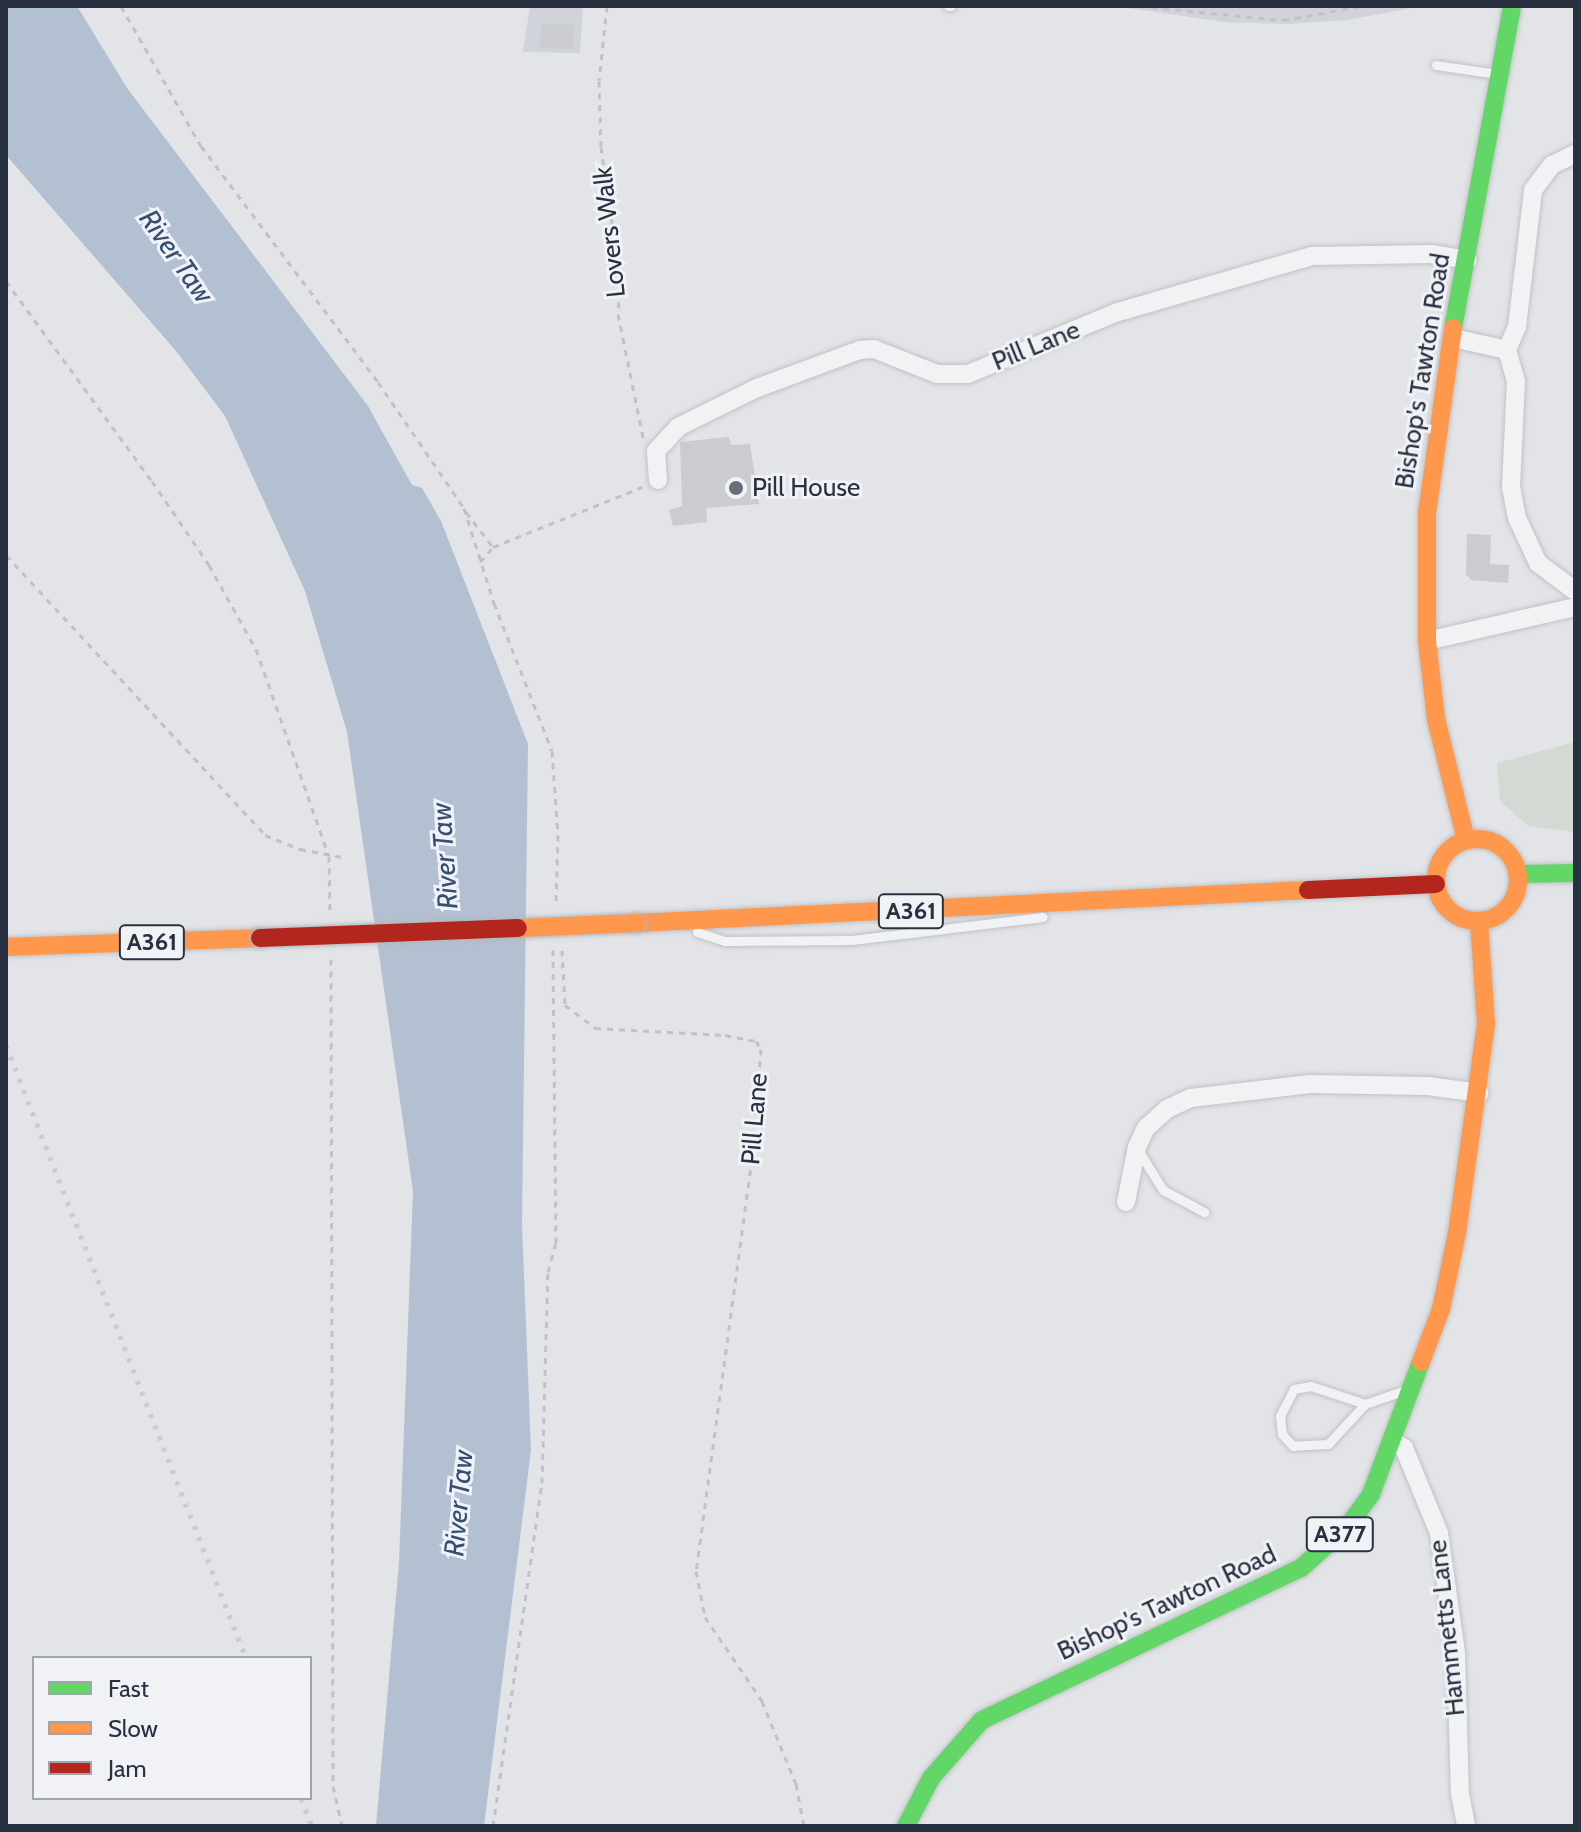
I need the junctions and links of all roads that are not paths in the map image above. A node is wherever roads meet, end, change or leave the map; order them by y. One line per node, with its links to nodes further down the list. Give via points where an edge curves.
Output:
1 (1512, 6): 3 (main road, Bishop's Tawton Road)
2 (1436, 65): 3 (lane)
3 (1501, 75): 5 (main road, Bishop's Tawton Road)
4 (1575, 154): 7 (street, via 1552,165 1533,190 1517,327)
5 (1468, 260): 6 (main road, Bishop's Tawton Road); 8 (street, Pill Lane, via 1431,254 1312,256 1118,312 968,374 937,374 874,349 860,350 717,405 678,427 656,451)
6 (1453, 338): 7 (street); 11 (main road, Bishop's Tawton Road, via 1427,513)
7 (1507, 350): 9 (street, via 1516,381 1511,487 1517,518 1538,563)
8 (658, 480)
9 (1575, 591)
10 (1575, 607): 11 (street)
11 (1427, 641): 12 (main road, Bishop's Tawton Road, via 1447,780)
12 (1466, 840): 14 (main road, via 1494,842 1514,861); 15 (main road, via 1447,852)
13 (1575, 873): 14 (main road)
14 (1518, 874): 17 (main road, via 1518,888 1504,911)
15 (1436, 884): 16 (main road, A361); 17 (main road, via 1455,914)
16 (1101, 902): 18 (main road, A361); 18 (lane, via 1025,922 852,940 725,941)
17 (1479, 921): 20 (main road, Bishop's Tawton Road / A377, via 1486,1024)
18 (664, 922): 19 (main road, A361, bridge)
19 (6, 947)
20 (1480, 1093): 21 (street, via 1428,1086 1310,1084 1191,1098 1167,1109 1146,1128); 24 (main road, Bishop's Tawton Road / A377, via 1441,1309)
21 (1137, 1147): 22 (street); 23 (lane, via 1163,1190)
22 (1126, 1202)
23 (1204, 1212)
24 (1415, 1385): 25 (lane); 26 (main road, Bishop's Tawton Road / A377)
25 (1365, 1404): 25 (lane, via 1328,1444 1293,1446 1282,1434 1280,1416 1294,1389 1311,1386)
26 (1394, 1442): 27 (main road, Bishop's Tawton Road / A377, via 1371,1494 1348,1526 1301,1568 982,1720 946,1757); 28 (street, Hammetts Lane, via 1404,1448 1439,1533 1456,1653 1460,1794)
27 (906, 1826)
28 (1466, 1826)

